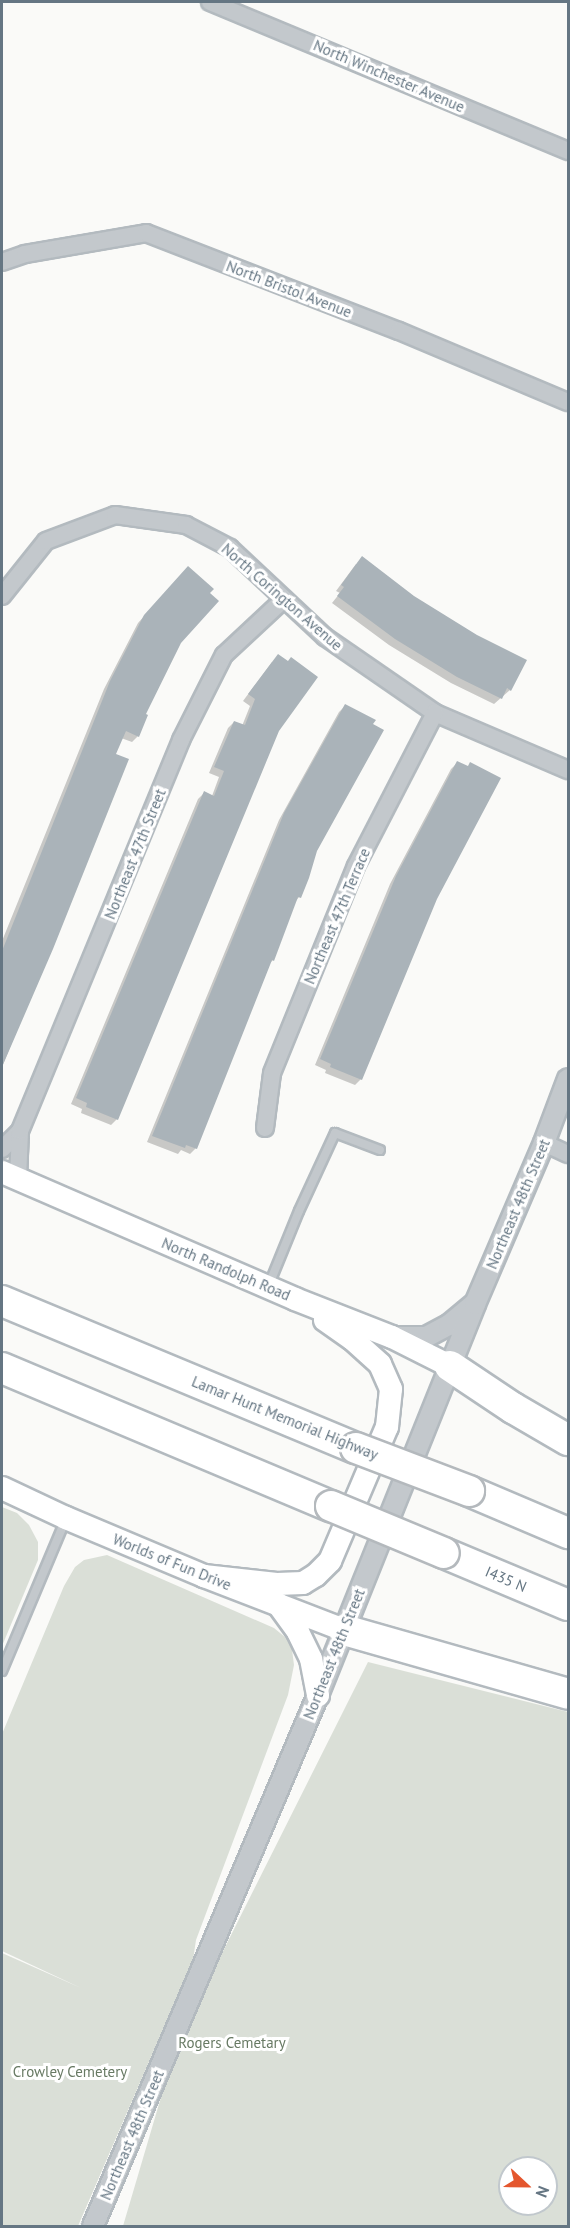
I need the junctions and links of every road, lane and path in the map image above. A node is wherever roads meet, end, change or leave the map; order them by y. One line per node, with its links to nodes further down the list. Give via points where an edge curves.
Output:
1 (210, 2): 2 (street, North Winchester Avenue)
2 (568, 151)
3 (2, 262): 4 (street, North Bristol Avenue, via 25,254 146,233 399,331)
4 (568, 402)
5 (2, 596): 6 (street, North Corington Avenue, via 46,542 116,515 186,525 230,548)
6 (284, 599): 7 (street, North Corington Avenue, via 325,637); 11 (street, Northeast 47th Street, via 224,655 181,740)
7 (435, 713): 8 (street, North Corington Avenue); 10 (street, Northeast 47th Terrace, via 356,866 272,1073)
8 (568, 770)
9 (568, 1079): 12 (street, Northeast 48th Street)
10 (265, 1128)
11 (20, 1131): 13 (street, Northeast 47th Street); 16 (street, Northeast 47th Street)
12 (544, 1143): 15 (street); 20 (street, Northeast 48th Street)
13 (2, 1149)
14 (380, 1150): 17 (lane, via 335,1133)
15 (568, 1154)
16 (10, 1175): 17 (main road, North Randolph Road)
17 (268, 1287): 18 (main road, North Randolph Road)
18 (295, 1299): 21 (main road, North Randolph Road); 28 (main road, via 380,1364 391,1389 387,1427 330,1561 316,1575 303,1583 277,1584)
19 (2, 1300): 27 (highway, Lamar Hunt Memorial Highway, bridge)
20 (475, 1304): 21 (street, via 426,1337); 22 (street, Northeast 48th Street)
21 (392, 1337): 22 (main road, North Randolph Road)
22 (450, 1366): 24 (highway); 31 (street, Northeast 48th Street)
23 (2, 1368): 30 (highway, I435 N, bridge)
24 (568, 1440)
25 (2, 1488): 26 (main road, Worlds of Fun Drive)
26 (66, 1518): 28 (main road, Worlds of Fun Drive); 32 (lane)
27 (568, 1533)
28 (204, 1576): 29 (main road, Worlds of Fun Drive)
29 (278, 1604): 31 (main road, Worlds of Fun Drive); 34 (main road, via 311,1659)
30 (568, 1605)
31 (344, 1630): 33 (highway); 34 (street, Northeast 48th Street)
32 (2, 1671)
33 (568, 1694)
34 (318, 1695): 35 (street, Northeast 48th Street)
35 (93, 2226)

